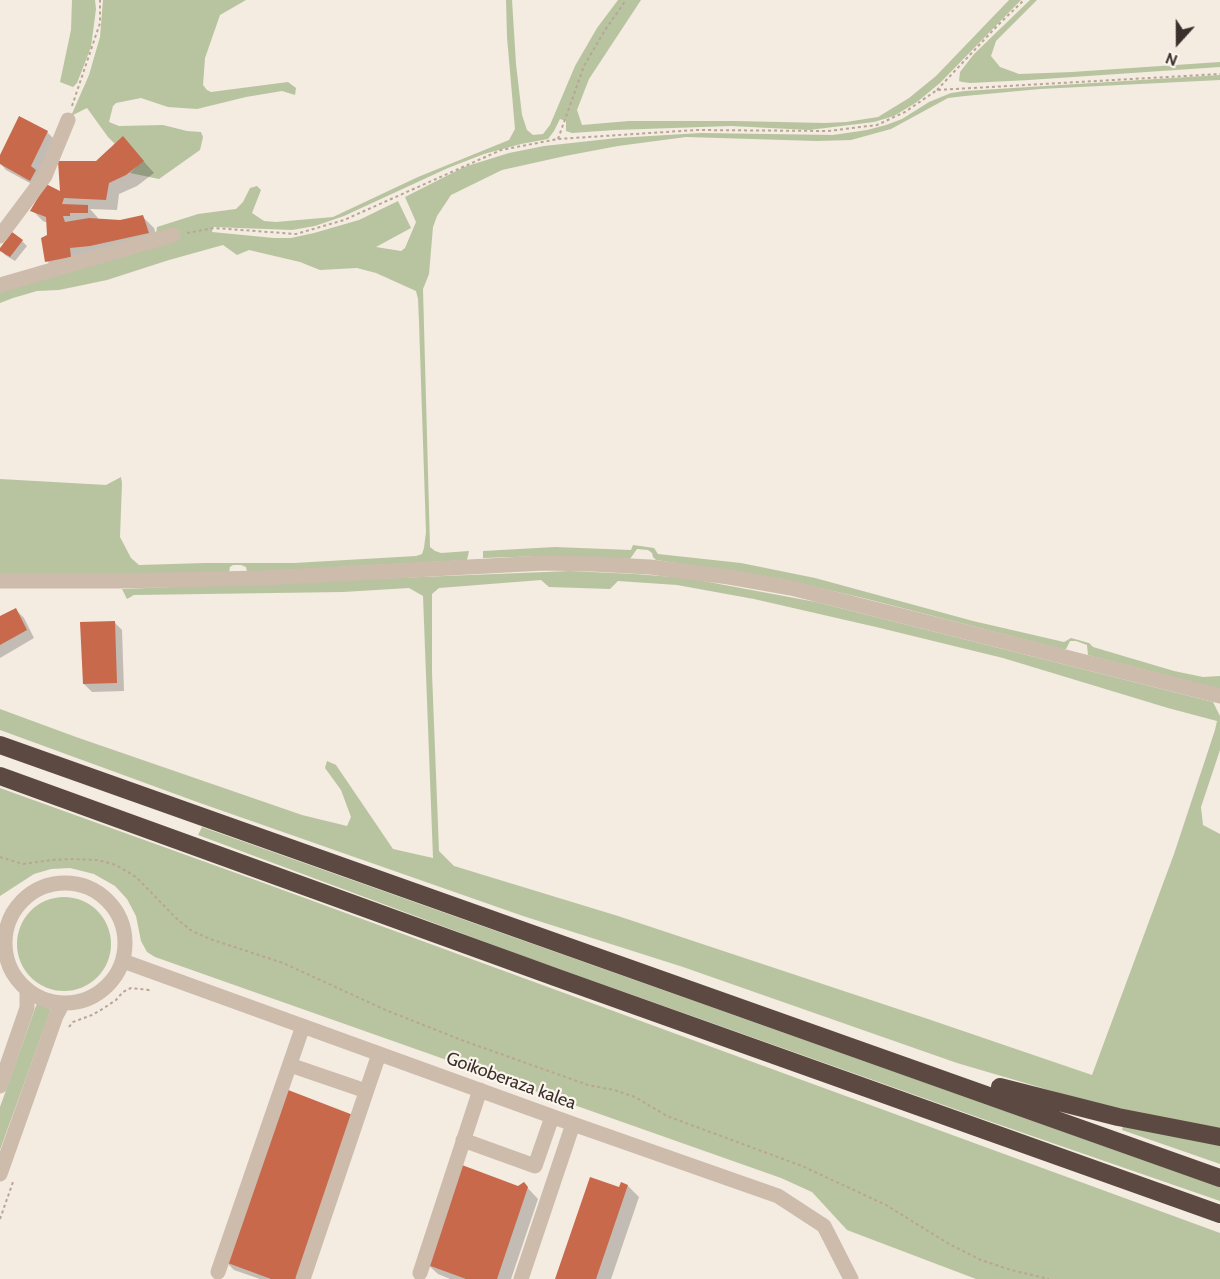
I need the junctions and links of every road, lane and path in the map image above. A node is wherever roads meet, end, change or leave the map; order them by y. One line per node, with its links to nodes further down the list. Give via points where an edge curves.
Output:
1 (100, 0): 6 (path, via 100,23)
2 (626, 0): 7 (path, via 584,66)
3 (1024, 0): 5 (path)
4 (1220, 74): 5 (path)
5 (937, 90): 7 (path, via 877,125 828,131 696,130)
6 (68, 120): 9 (street, via 45,176)
7 (558, 139): 8 (path, via 501,150 344,220 296,234 214,228)
8 (173, 235): 10 (street)
9 (0, 236)
10 (0, 285)
11 (0, 581): 12 (street, via 263,578 534,564 650,567 791,588)
12 (1220, 696)
13 (0, 745): 23 (highway)
14 (0, 776): 35 (highway)
15 (0, 857): 42 (path, via 23,864 71,859 116,865 136,877 192,931 283,963 464,1041 588,1085 635,1097 667,1116 802,1166 886,1205 981,1260)
16 (5, 919): 17 (street, via 20,903 45,887 75,884 95,890 111,903 121,921 126,941); 19 (street, via 7,958 14,975)
17 (123, 961): 20 (street, via 100,992 82,1001); 21 (street, Goikoberaza kalea)
18 (151, 985): 22 (path, via 149,990 131,988 123,992)
19 (27, 990): 20 (street); 26 (street, via 27,1008)
20 (63, 1003): 33 (street)
21 (303, 1026): 24 (street, Goikoberaza kalea); 25 (street)
22 (68, 1028)
23 (822, 1037): 31 (highway, via 1035,1097); 34 (highway)
24 (379, 1054): 27 (street, Goikoberaza kalea); 28 (street)
25 (290, 1065): 28 (street); 37 (street)
26 (0, 1086)
27 (480, 1090): 29 (street, Goikoberaza kalea); 32 (street)
28 (366, 1091): 39 (street)
29 (552, 1117): 30 (street, Goikoberaza kalea); 32 (street, via 535,1166)
30 (573, 1124): 40 (street); 41 (street, Goikoberaza kalea, via 778,1196 824,1226)
31 (1220, 1137)
32 (463, 1140): 38 (street)
33 (8, 1175): 36 (path)
34 (1220, 1178)
35 (1220, 1216)
36 (0, 1219)
37 (218, 1272)
38 (420, 1273)
39 (303, 1279)
40 (521, 1279)
41 (851, 1279)
42 (1049, 1279)

